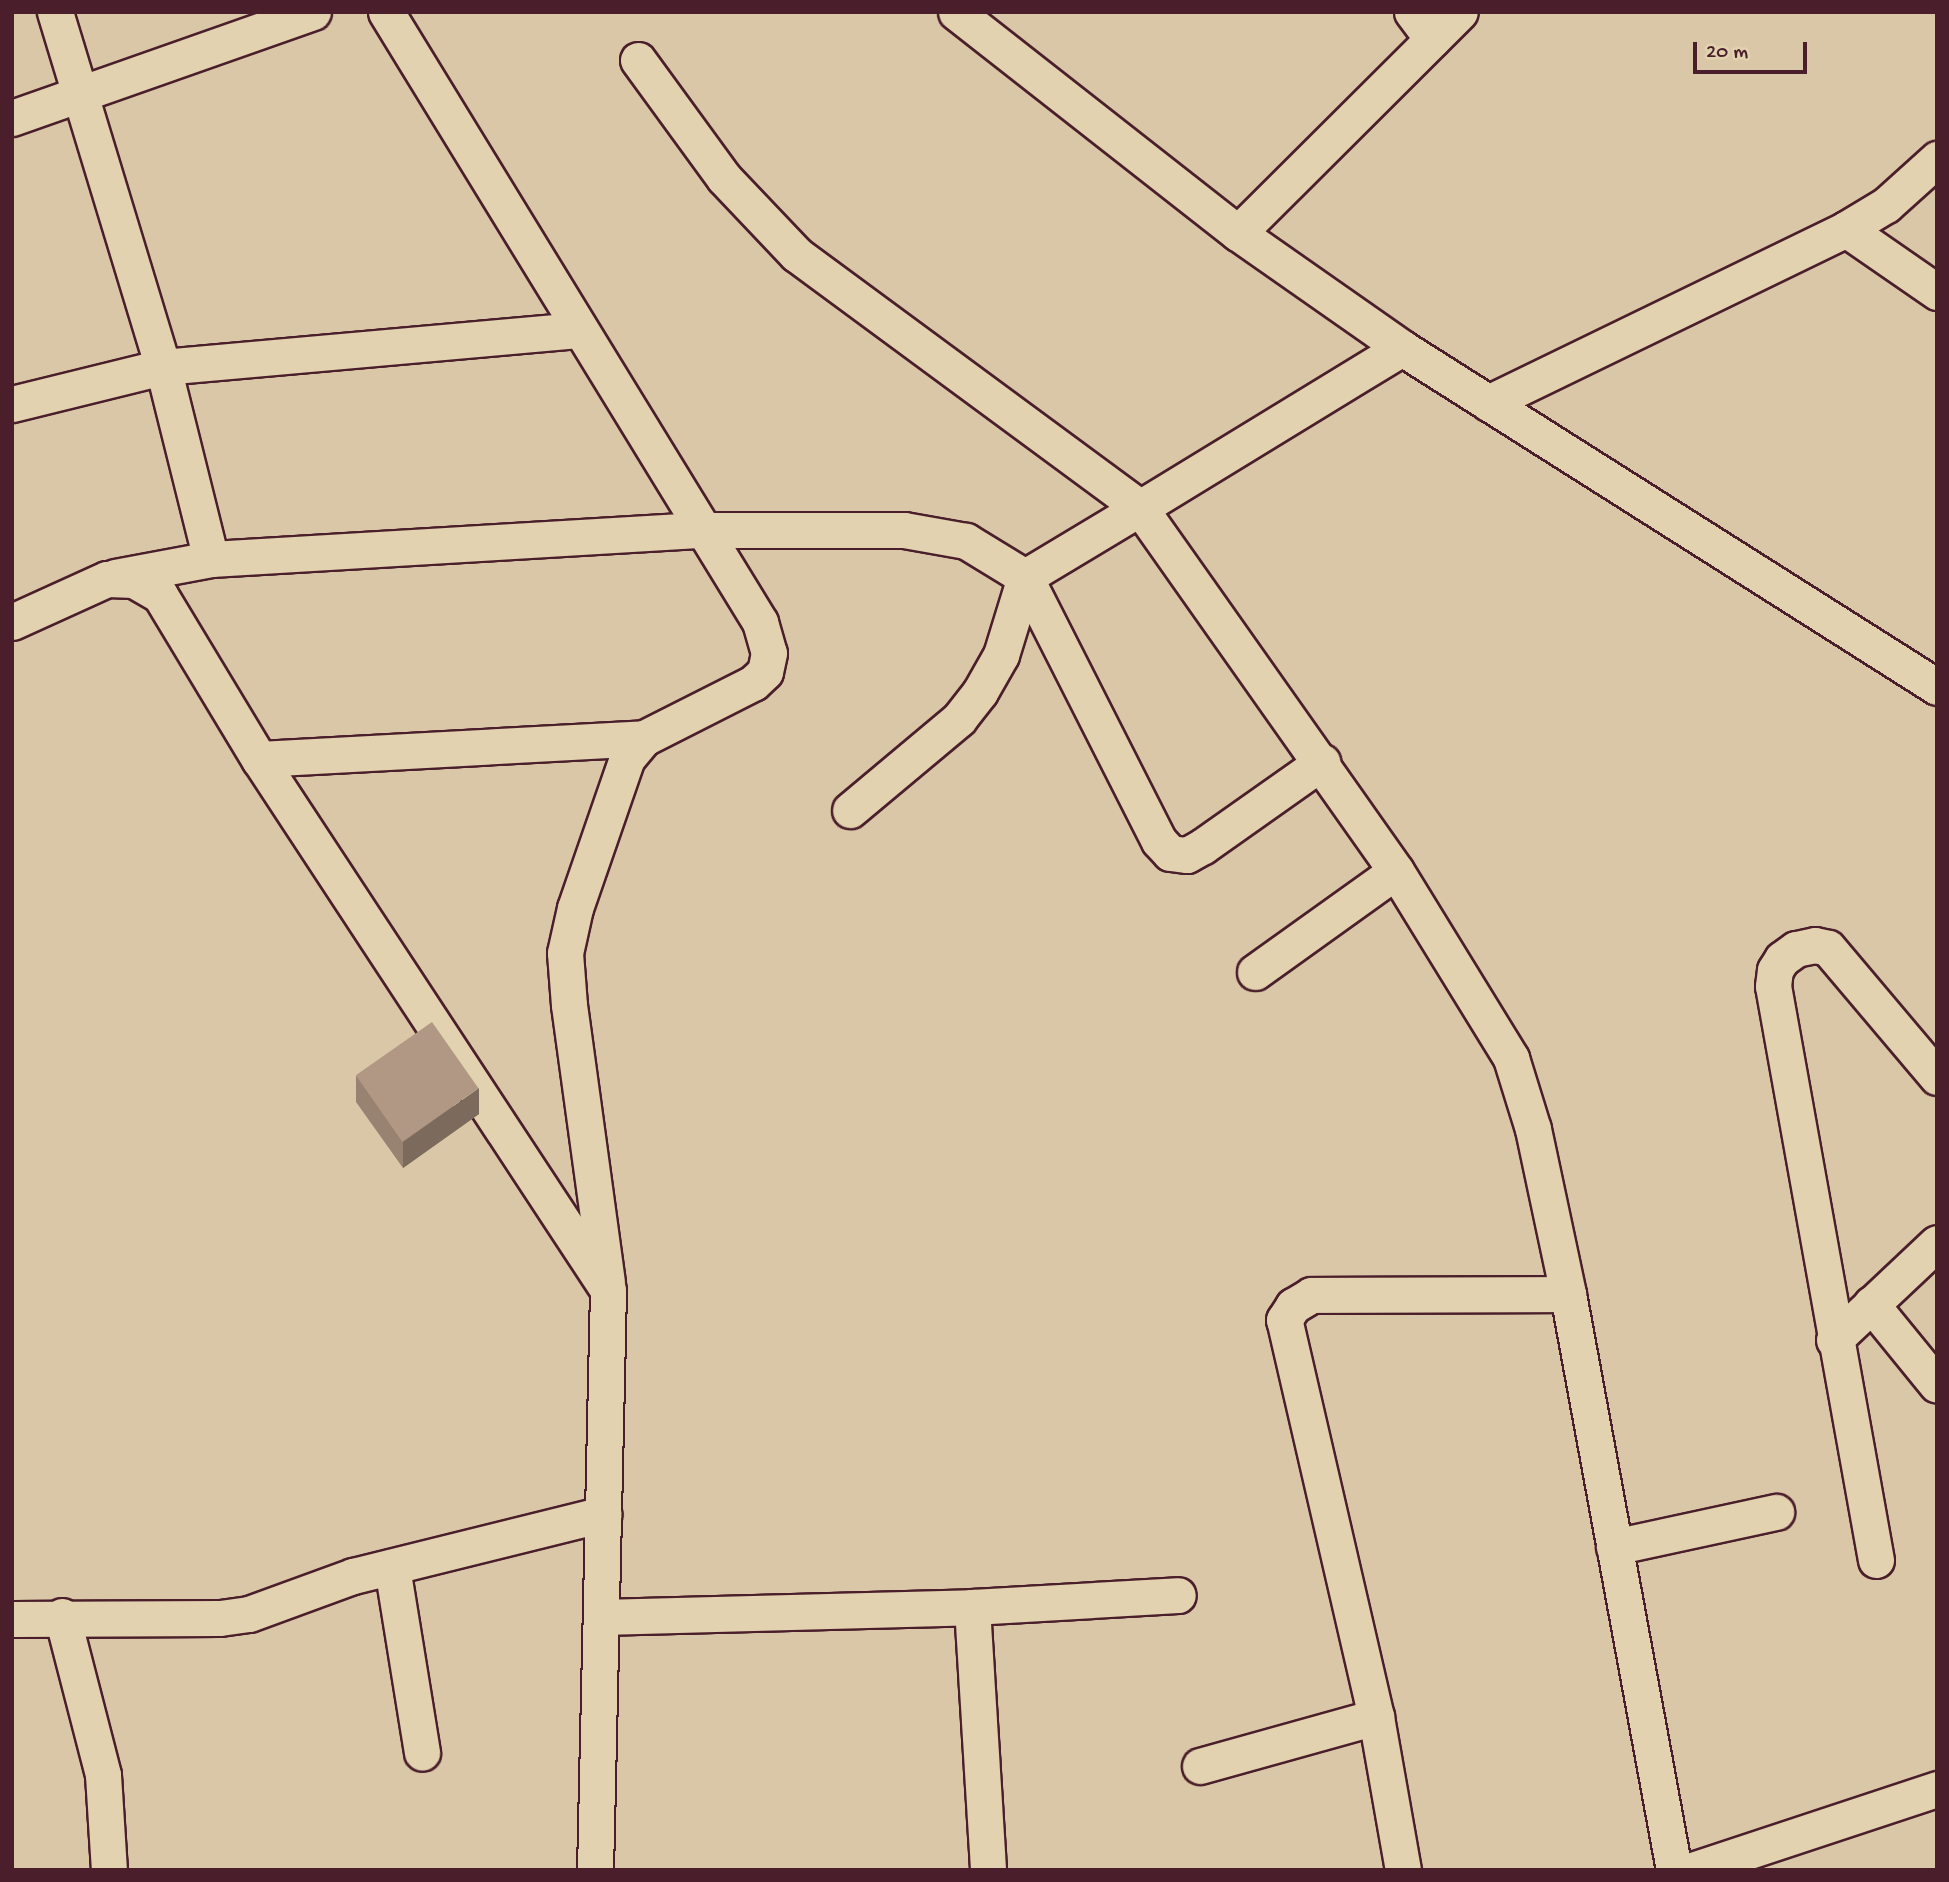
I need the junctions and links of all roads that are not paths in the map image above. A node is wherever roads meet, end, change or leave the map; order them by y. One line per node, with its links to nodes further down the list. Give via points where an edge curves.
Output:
1 (55, 12): 8 (street)
2 (313, 12): 8 (street)
3 (386, 12): 14 (street)
4 (956, 12): 12 (street)
5 (1460, 12): 6 (street)
6 (1422, 26): 12 (street)
7 (638, 60): 19 (street, via 724,178 796,254)
8 (78, 92): 9 (street); 16 (street)
9 (12, 118)
10 (1937, 159): 11 (street, via 1886,205)
11 (1846, 229): 13 (street); 17 (street)
12 (1238, 233): 15 (street)
13 (1937, 292)
14 (578, 330): 16 (street); 20 (street)
15 (1402, 348): 17 (street); 19 (street)
16 (163, 367): 18 (street); 21 (street)
17 (1488, 403): 25 (street)
18 (12, 404)
19 (1140, 509): 22 (street); 28 (street)
20 (702, 530): 21 (street); 22 (street, via 904,530 967,541); 26 (street, via 760,622 769,653 765,672 753,683)
21 (211, 559): 23 (street)
22 (1025, 577): 28 (street, via 1159,841 1170,853 1187,855 1203,846); 29 (street, via 1002,655 980,692 959,719)
23 (107, 579): 24 (street); 27 (street, via 134,580 160,595)
24 (21, 609)
25 (1937, 687)
26 (644, 738): 27 (street); 34 (street, via 617,779 565,953)
27 (259, 759): 34 (street)
28 (1322, 762): 30 (street)
29 (850, 810)
30 (1396, 871): 31 (street); 35 (street, via 1511,1058 1533,1129)
31 (1255, 972)
32 (1931, 1059): 37 (street, via 1828,948 1796,949 1775,970 1773,986)
33 (1937, 1243): 36 (street)
34 (608, 1290): 40 (street)
35 (1568, 1294): 41 (street); 49 (street, via 1311,1296 1293,1306 1284,1320)
36 (1871, 1304): 37 (street); 38 (street)
37 (1834, 1340): 42 (street)
38 (1937, 1385)
39 (1776, 1512): 41 (street)
40 (603, 1514): 43 (street); 47 (street)
41 (1614, 1547): 57 (street)
42 (1876, 1560)
43 (392, 1567): 46 (street, via 353,1576 249,1614 220,1618); 50 (street)
44 (1178, 1595): 45 (street)
45 (972, 1607): 47 (street); 55 (street)
46 (62, 1616): 48 (street); 53 (street, via 103,1775)
47 (601, 1617): 54 (street)
48 (12, 1619)
49 (1376, 1717): 51 (street); 56 (street)
50 (422, 1752)
51 (1200, 1766)
52 (1937, 1789): 58 (street)
53 (109, 1870)
54 (595, 1870)
55 (988, 1870)
56 (1404, 1870)
57 (1674, 1870)
58 (1692, 1870)

